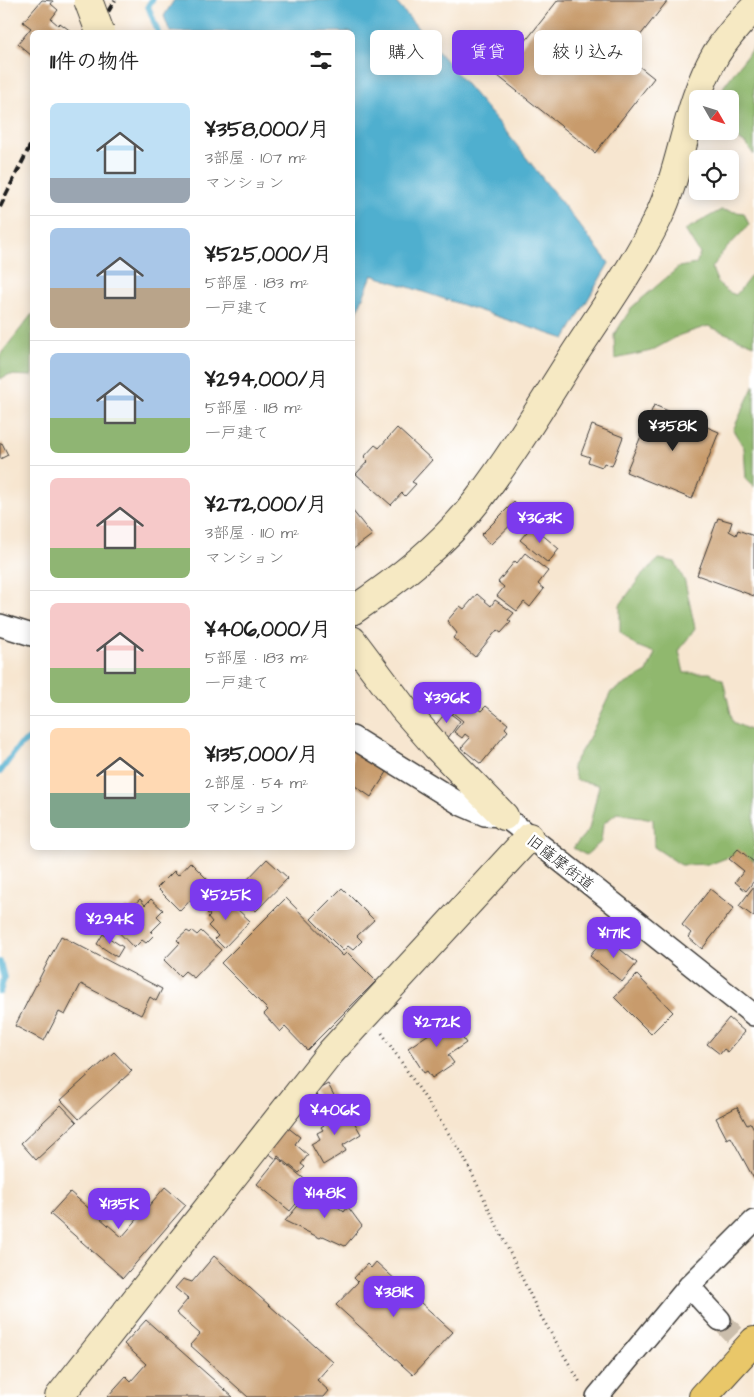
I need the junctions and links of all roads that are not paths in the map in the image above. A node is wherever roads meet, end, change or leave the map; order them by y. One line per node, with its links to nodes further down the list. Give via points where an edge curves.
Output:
1 (88, 0): 3 (street, bridge)
2 (754, 8): 4 (street, via 731,31 715,56 697,99 672,184 634,262 509,456 476,502 449,532 409,570)
3 (99, 30)
4 (355, 609)
5 (0, 625): 6 (street)
6 (30, 634)
7 (355, 644): 9 (street, via 414,720)
8 (355, 739): 9 (street, via 462,805 485,815)
9 (504, 816): 10 (street, 旧薩摩街道)
10 (529, 837): 11 (street, 旧薩摩街道); 17 (street, via 331,1052)
11 (754, 1016)
12 (754, 1221): 13 (street)
13 (690, 1286): 14 (street); 16 (street)
14 (720, 1320)
15 (754, 1341): 18 (highway)
16 (590, 1393)
17 (59, 1397)
18 (704, 1397)

